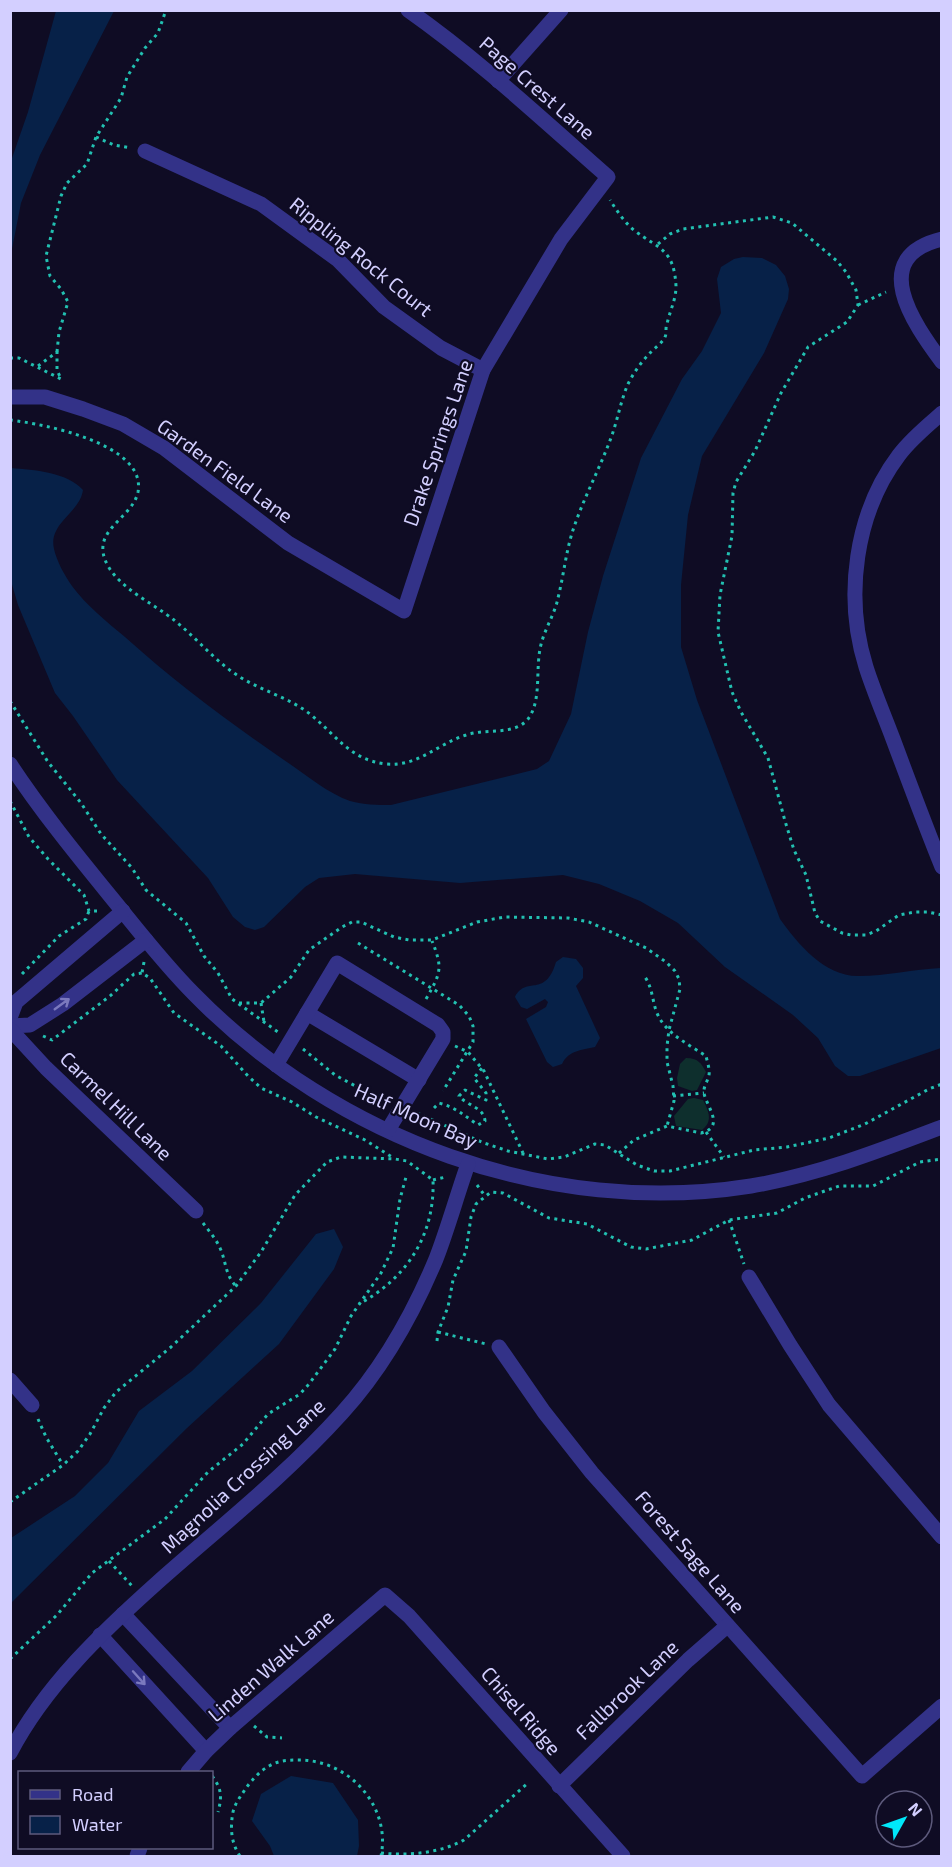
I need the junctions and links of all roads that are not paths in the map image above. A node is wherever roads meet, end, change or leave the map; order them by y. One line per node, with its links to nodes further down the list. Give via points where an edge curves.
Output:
1 (408, 10): 3 (street, Page Crest Lane)
2 (561, 10): 3 (street)
3 (498, 81): 5 (street, Page Crest Lane)
4 (146, 152): 8 (street, Rippling Rock Court, via 261,204 338,260 384,307 441,348)
5 (604, 181): 8 (street, Drake Springs Lane, via 561,239)
6 (942, 239): 7 (street, via 914,251 900,274 909,311)
7 (942, 362)
8 (483, 370): 11 (street, Drake Springs Lane)
9 (10, 397): 11 (street, Garden Field Lane, via 45,397 123,424 164,448 288,543)
10 (942, 413): 13 (street, via 899,455 880,486 867,515 854,588 866,666)
11 (404, 611)
12 (10, 764): 14 (street, Half Moon Bay, via 33,799)
13 (942, 867)
14 (123, 911): 15 (street, Half Moon Bay); 17 (street, via 16,1002)
15 (146, 940): 18 (street, one-way to 15, via 30,1025 63,1004); 19 (street, Half Moon Bay, via 194,994)
16 (307, 1013): 19 (street); 20 (street); 20 (street, via 337,963 438,1025 443,1032 444,1039)
17 (10, 1018)
18 (10, 1028): 24 (street, Carmel Hill Lane, via 46,1068)
19 (276, 1065): 22 (street, Half Moon Bay, via 350,1112)
20 (419, 1080): 22 (street)
21 (942, 1127): 23 (street, Half Moon Bay, via 795,1177 708,1191 597,1191)
22 (388, 1130): 23 (street, Half Moon Bay)
23 (468, 1164): 31 (street, Magnolia Crossing Lane, via 428,1276 403,1326 343,1412 284,1471)
24 (196, 1211)
25 (749, 1277): 29 (street, via 830,1405)
26 (499, 1347): 32 (street, Forest Sage Lane, via 592,1473)
27 (10, 1380): 28 (street)
28 (32, 1405)
29 (942, 1538)
30 (385, 1595): 35 (street, Linden Walk Lane); 39 (street, Chisel Ridge, via 409,1616)
31 (123, 1614): 33 (street, Magnolia Crossing Lane); 35 (street)
32 (727, 1626): 34 (street, Forest Sage Lane, via 862,1776); 39 (street, Fallbrook Lane)
33 (100, 1635): 36 (street, one-way to 36); 37 (street, Magnolia Crossing Lane, via 41,1705)
34 (942, 1706)
35 (230, 1728): 36 (street, Linden Walk Lane)
36 (206, 1751): 38 (street, Linden Walk Lane)
37 (10, 1753)
38 (190, 1771)
39 (559, 1786): 40 (street, Chisel Ridge)
40 (623, 1857)

